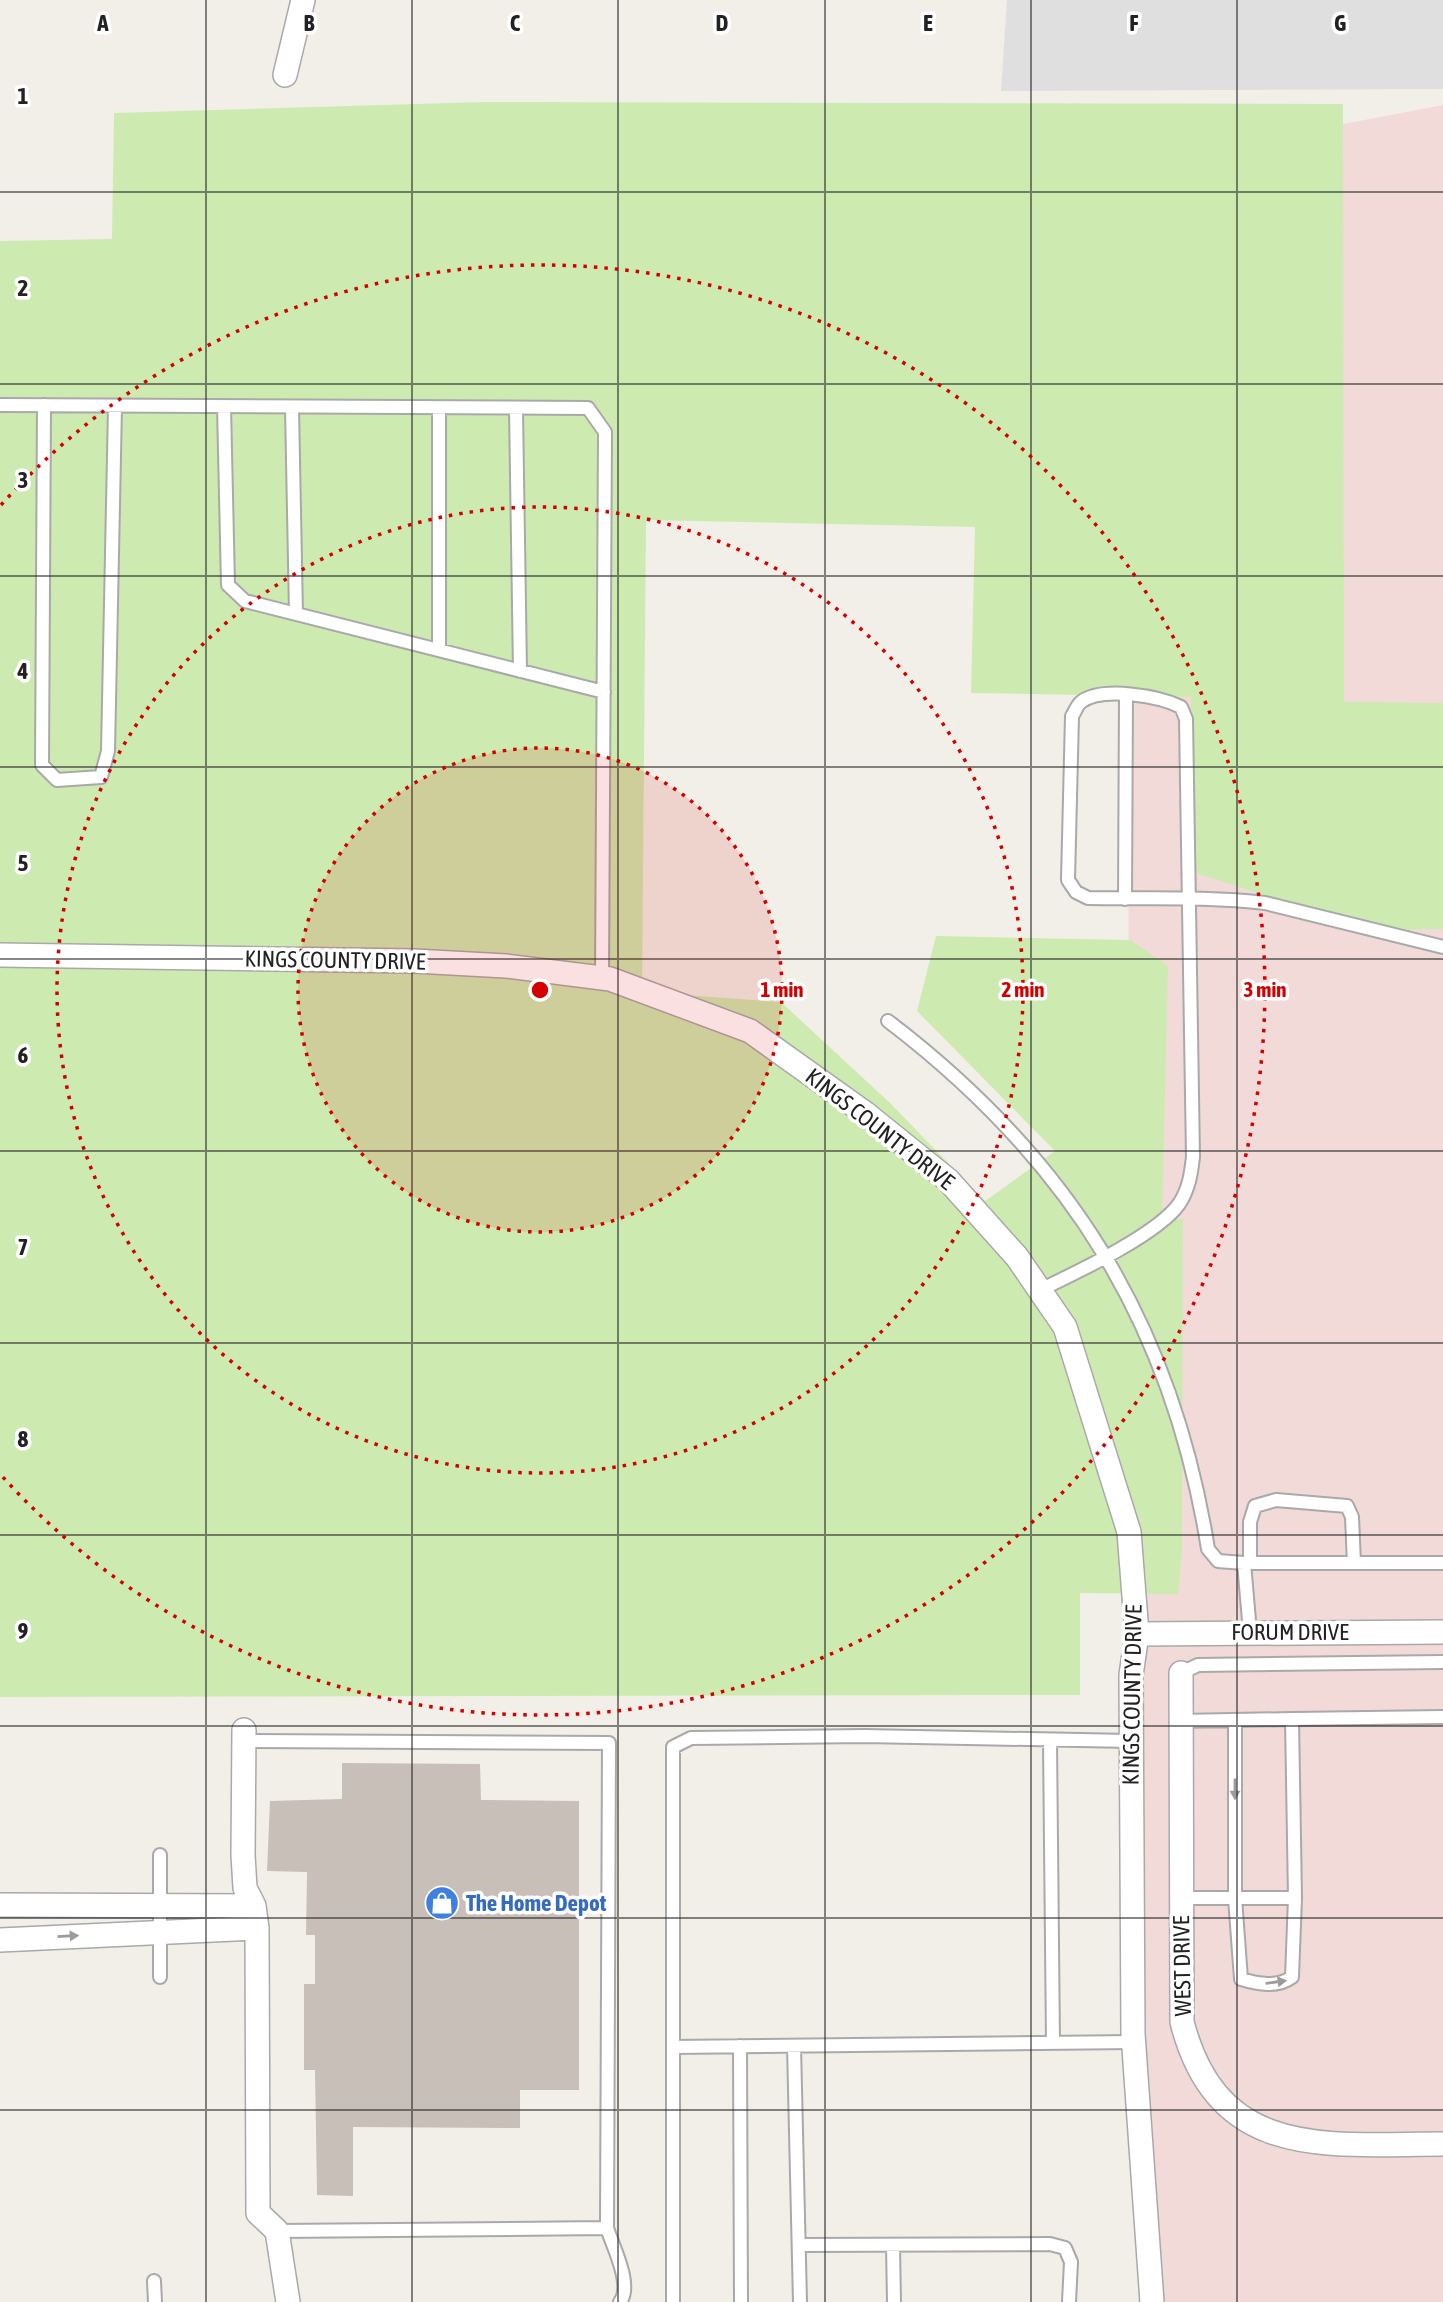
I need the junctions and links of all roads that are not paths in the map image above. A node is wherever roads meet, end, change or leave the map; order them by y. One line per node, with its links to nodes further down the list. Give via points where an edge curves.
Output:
1 (303, 0): 2 (street)
2 (285, 75)
3 (0, 405): 4 (lane)
4 (44, 405): 5 (lane); 5 (lane, via 42,765 57,780 100,777 108,751)
5 (115, 406): 6 (lane)
6 (224, 406): 7 (lane); 10 (lane, via 228,585 245,601)
7 (292, 408): 8 (lane); 10 (lane)
8 (439, 409): 9 (lane); 11 (lane)
9 (516, 409): 12 (lane); 13 (lane, via 588,408 605,432)
10 (296, 614): 11 (lane)
11 (439, 650): 12 (lane)
12 (520, 671): 13 (lane)
13 (604, 692): 19 (lane)
14 (1126, 695): 15 (lane); 15 (lane, via 1095,696 1080,703 1072,716 1068,880 1076,892 1088,898); 16 (lane, via 1164,699 1181,707 1186,719)
15 (1125, 898): 16 (lane)
16 (1191, 901): 17 (lane, via 1265,903); 21 (lane, via 1190,1182 1179,1204 1160,1222)
17 (1443, 947)
18 (0, 955): 19 (street, KINGS COUNTY DRIVE, via 415,961 506,965)
19 (603, 978): 22 (street, KINGS COUNTY DRIVE, via 750,1031 865,1113 948,1180 1017,1257)
20 (888, 1021): 21 (lane, via 991,1108 1056,1182)
21 (1106, 1257): 22 (lane); 23 (lane, via 1161,1368 1186,1444 1208,1549 1218,1562)
22 (1040, 1290): 28 (street, KINGS COUNTY DRIVE, via 1065,1327 1129,1532)
23 (1247, 1563): 24 (lane); 24 (lane, via 1255,1506 1276,1500 1347,1506 1352,1517); 26 (lane)
24 (1354, 1563): 25 (lane)
25 (1443, 1563)
26 (1250, 1632): 27 (street, FORUM DRIVE); 28 (street, FORUM DRIVE)
27 (1443, 1632)
28 (1137, 1634): 37 (street, KINGS COUNTY DRIVE, via 1131,1675)
29 (1443, 1662): 30 (lane, via 1198,1665)
30 (1181, 1673): 34 (street, WEST DRIVE)
31 (1443, 1717): 32 (lane)
32 (1292, 1719): 33 (lane); 41 (lane)
33 (1235, 1720): 34 (lane); 40 (lane, one-way to 40)
34 (1179, 1721): 39 (street, WEST DRIVE)
35 (244, 1736): 44 (street, via 245,1888); 54 (lane, via 609,1743)
36 (1050, 1741): 37 (lane); 49 (lane); 52 (lane, via 691,1738 673,1747)
37 (1131, 1741): 48 (street, KINGS COUNTY DRIVE)
38 (160, 1855): 43 (lane)
39 (1181, 1898): 40 (lane); 53 (street, WEST DRIVE, via 1182,2022 1198,2066 1229,2106 1263,2130 1292,2140)
40 (1235, 1898): 41 (lane); 41 (lane, one-way to 41, via 1238,1970 1241,1979 1256,1984 1283,1984 1292,1977)
41 (1295, 1898)
42 (0, 1905): 43 (street)
43 (160, 1906): 44 (street); 45 (lane)
44 (255, 1917): 45 (street); 55 (street, via 258,2213)
45 (160, 1931): 46 (street, one-way to 45); 47 (lane)
46 (0, 1940)
47 (160, 1977)
48 (1134, 2042): 49 (lane); 67 (street, KINGS COUNTY DRIVE)
49 (1053, 2043): 51 (lane)
50 (740, 2046): 51 (lane); 52 (lane); 63 (lane)
51 (794, 2046): 56 (lane)
52 (673, 2047): 62 (lane)
53 (1443, 2144)
54 (607, 2228): 55 (lane); 61 (lane, via 624,2284)
55 (277, 2231): 60 (street)
56 (799, 2245): 57 (lane); 64 (lane)
57 (893, 2245): 65 (lane); 66 (lane, via 1050,2244 1065,2248 1071,2262)
58 (155, 2281): 59 (lane)
59 (155, 2302)
60 (288, 2302)
61 (620, 2302)
62 (673, 2302)
63 (741, 2302)
64 (800, 2302)
65 (894, 2302)
66 (1069, 2302)
67 (1152, 2302)

